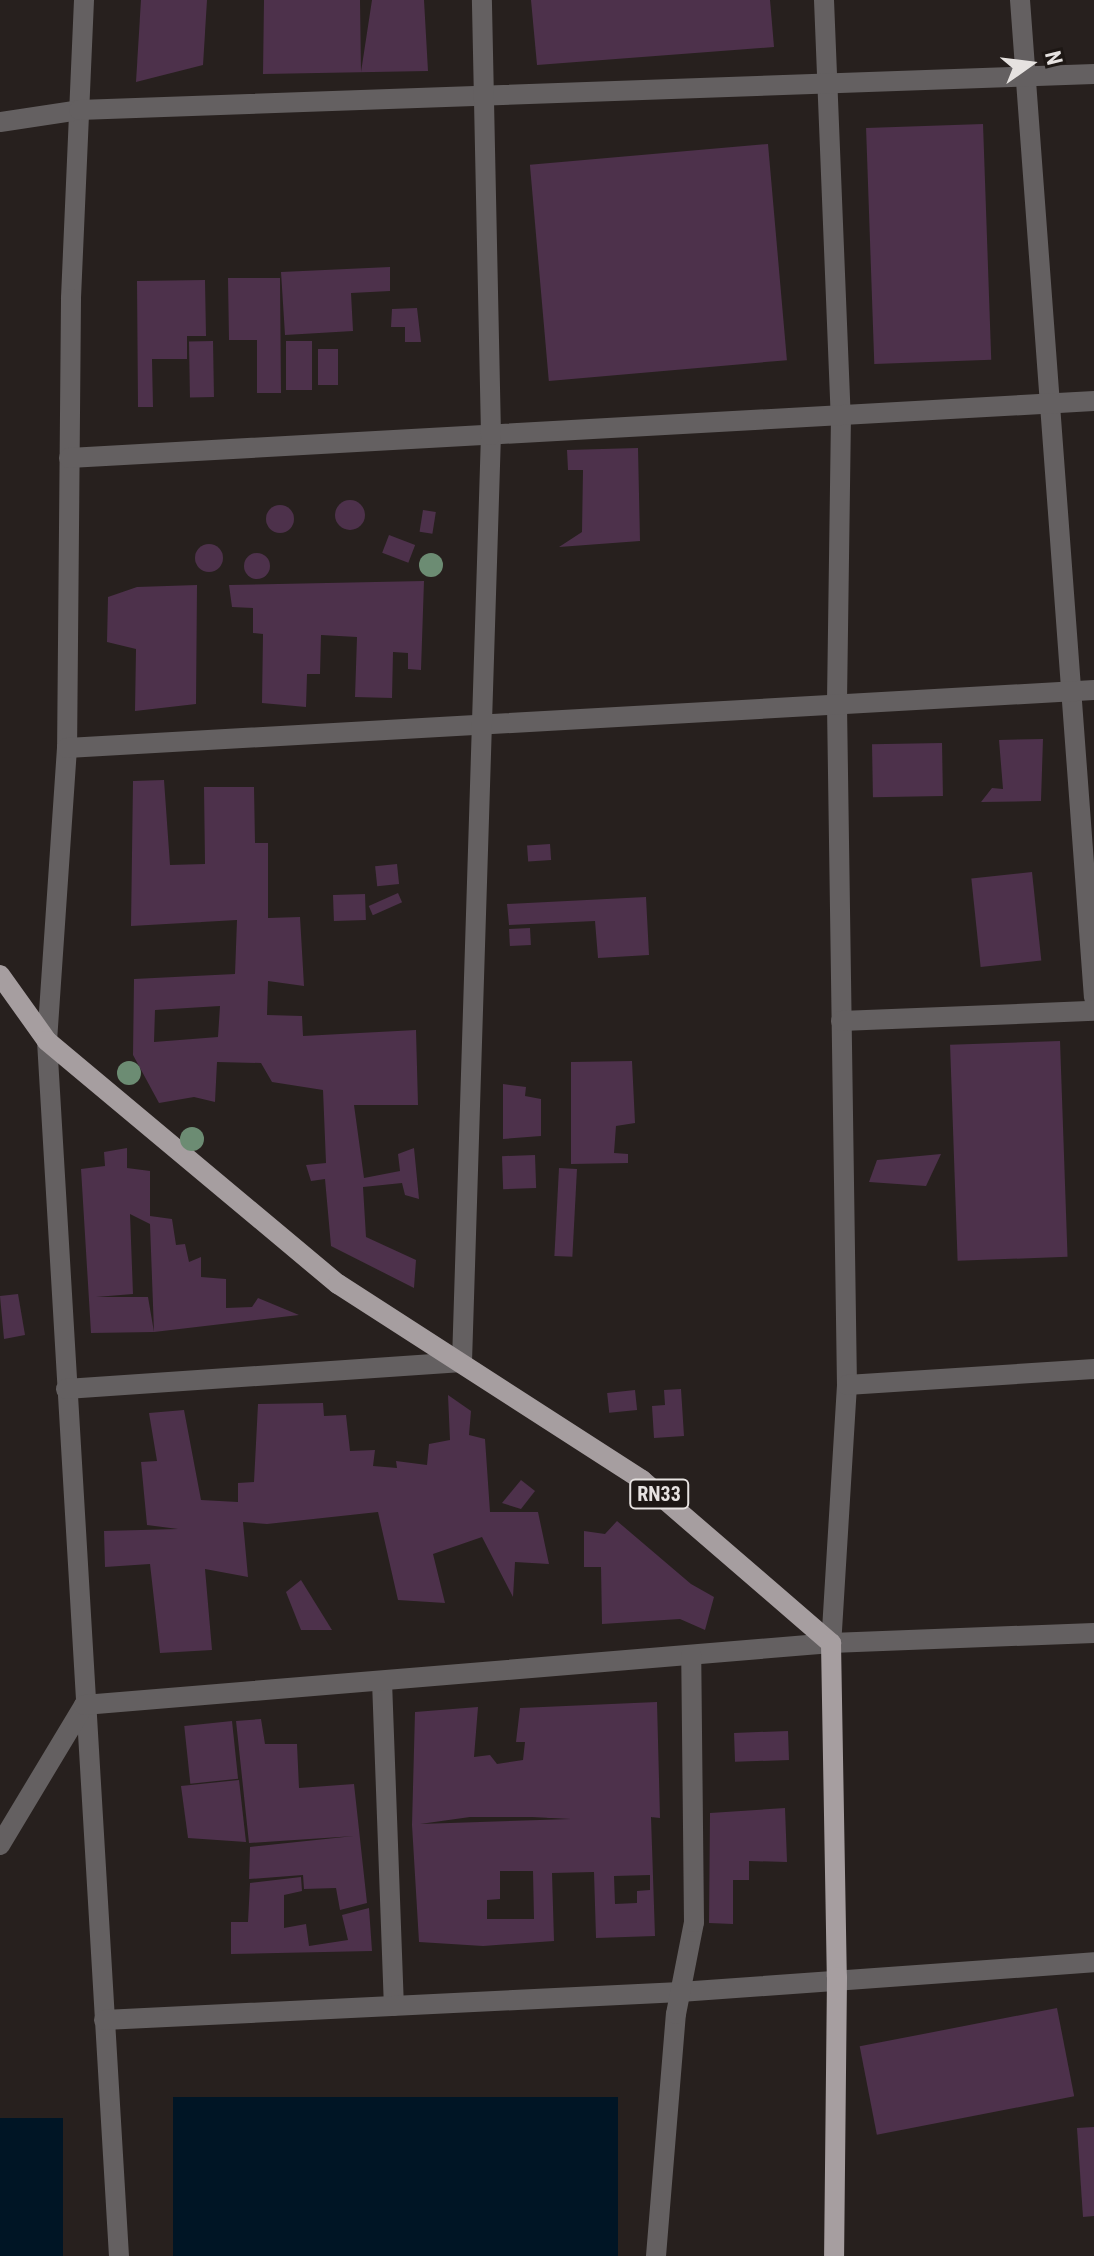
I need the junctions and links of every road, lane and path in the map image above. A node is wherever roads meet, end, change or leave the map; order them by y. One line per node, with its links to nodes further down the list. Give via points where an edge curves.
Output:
1 (84, 0): 9 (street)
2 (482, 0): 8 (street)
3 (824, 0): 7 (street)
4 (1020, 0): 6 (street)
5 (1094, 74): 6 (street)
6 (1025, 78): 7 (street); 12 (street)
7 (828, 85): 8 (street); 13 (street)
8 (481, 97): 9 (street); 14 (street)
9 (79, 110): 10 (street); 15 (street)
10 (0, 122)
11 (1094, 401): 12 (street)
12 (1048, 404): 13 (street); 17 (street)
13 (841, 415): 14 (street); 18 (street)
14 (491, 435): 15 (street); 19 (street)
15 (69, 458): 20 (street)
16 (1094, 690): 17 (street)
17 (1068, 692): 18 (street); 22 (street)
18 (837, 705): 19 (street); 24 (street)
19 (479, 725): 20 (street); 26 (street)
20 (67, 748): 25 (street)
21 (1, 977): 25 (main road, RN33)
22 (1094, 997)
23 (1094, 1011): 24 (street)
24 (841, 1021): 28 (street)
25 (47, 1041): 26 (main road, RN33, via 338,1284); 29 (street)
26 (462, 1362): 29 (street); 31 (main road, RN33, via 642,1480)
27 (1094, 1369): 28 (street)
28 (847, 1385): 31 (street)
29 (66, 1389): 34 (street)
30 (1094, 1633): 31 (street)
31 (831, 1643): 32 (street); 37 (main road)
32 (691, 1655): 33 (street); 38 (street, via 694,1922)
33 (382, 1681): 34 (street); 39 (street)
34 (84, 1705): 35 (street); 40 (street)
35 (0, 1845)
36 (1094, 1962): 37 (street)
37 (837, 1977): 38 (street); 43 (main road)
38 (680, 1992): 39 (street); 42 (street)
39 (394, 2006): 40 (street)
40 (104, 2020): 41 (street)
41 (119, 2256)
42 (656, 2256)
43 (834, 2256)

